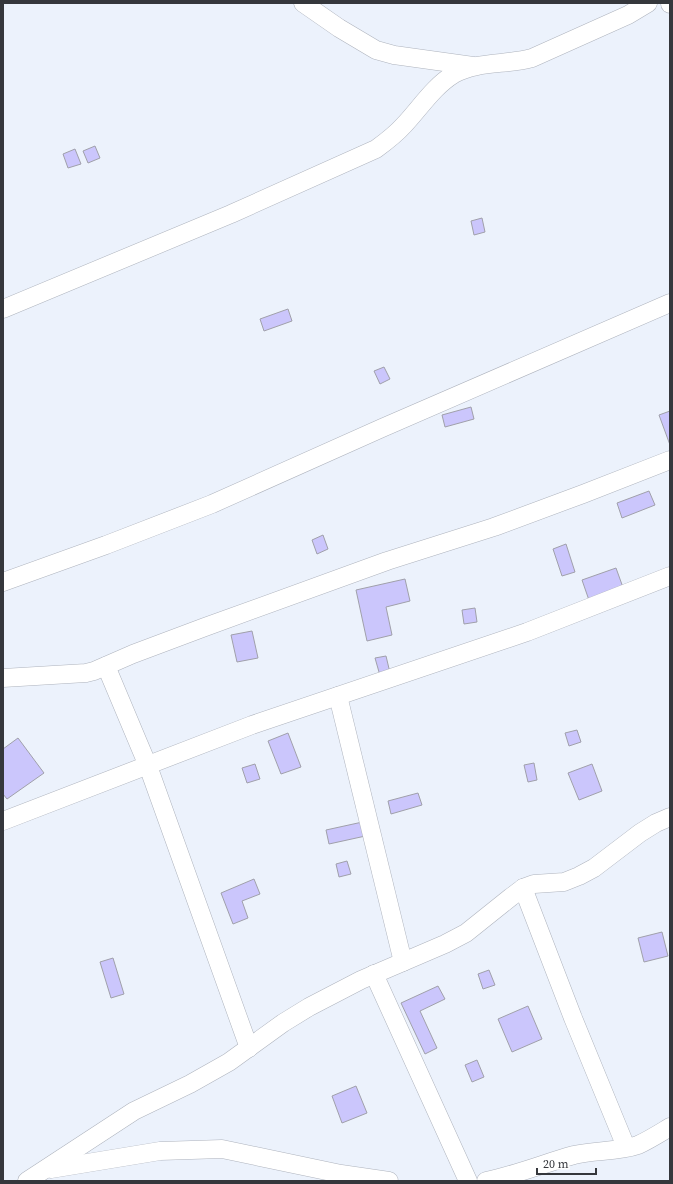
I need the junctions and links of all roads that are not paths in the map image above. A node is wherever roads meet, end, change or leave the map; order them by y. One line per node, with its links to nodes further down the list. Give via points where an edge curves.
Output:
1 (303, 3): 3 (street, via 376,50 394,55)
2 (648, 3): 3 (street, via 628,15 532,58)
3 (478, 66): 5 (street, via 455,74 439,85 393,136 376,149 231,214)
4 (670, 303): 8 (street, via 212,504)
5 (3, 309)
6 (670, 460): 9 (street, via 494,527 289,596)
7 (670, 576): 11 (street, via 527,632)
8 (3, 582)
9 (106, 666): 10 (street, via 86,673); 12 (street)
10 (3, 678)
11 (338, 696): 12 (street, via 252,725); 16 (street)
12 (148, 766): 14 (street); 18 (street)
13 (670, 817): 15 (street, via 651,826 580,876 564,882 534,884)
14 (3, 821)
15 (523, 888): 16 (street, via 466,933); 20 (street)
16 (403, 962): 17 (street)
17 (374, 974): 18 (street, via 309,1007); 25 (street)
18 (249, 1048): 21 (street, via 216,1070 116,1122)
19 (670, 1127): 20 (street, via 651,1139)
20 (626, 1147): 22 (street, via 551,1161)
21 (45, 1170): 23 (street); 24 (street, via 160,1151 222,1149)
22 (495, 1180)
23 (27, 1181)
24 (389, 1181)
25 (468, 1181)

